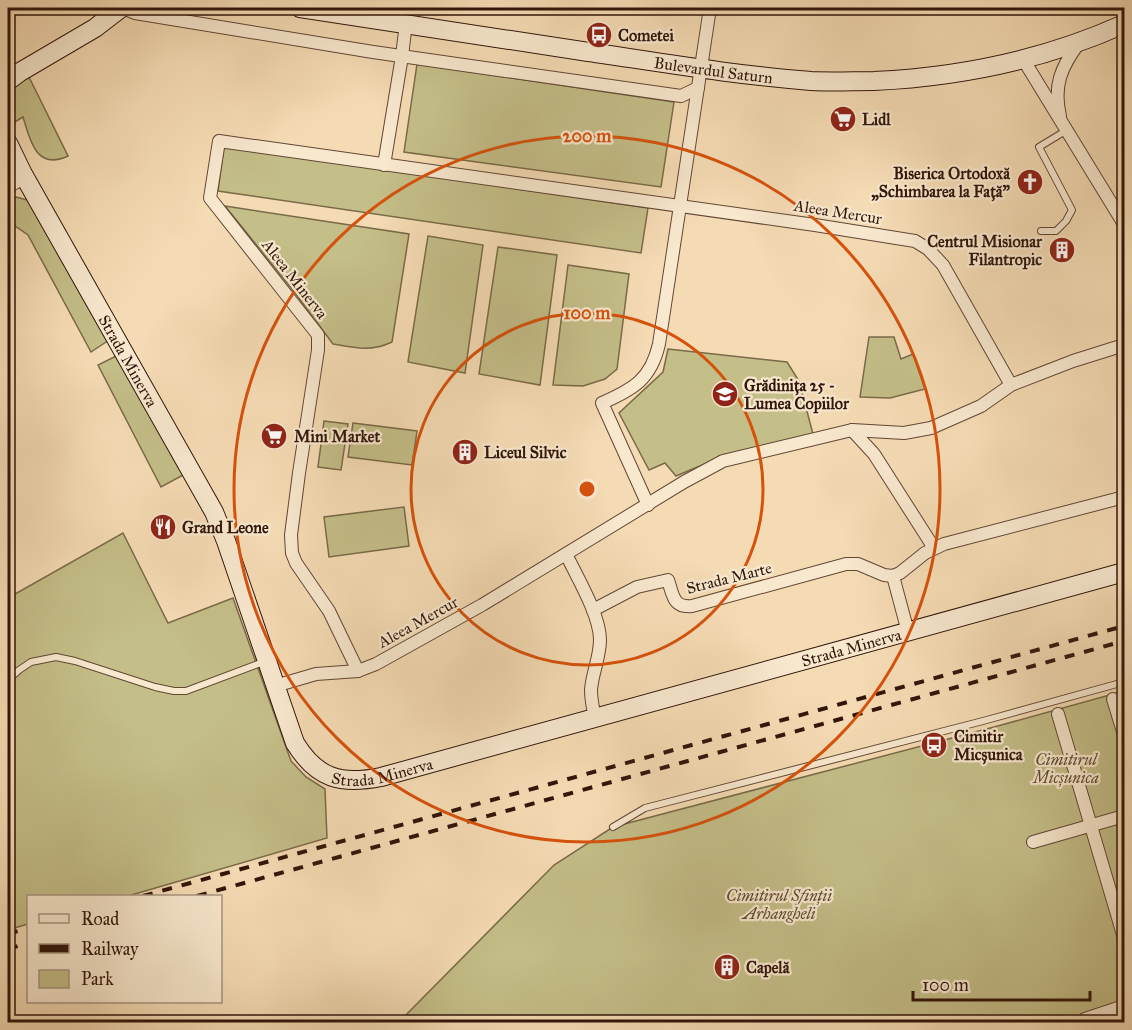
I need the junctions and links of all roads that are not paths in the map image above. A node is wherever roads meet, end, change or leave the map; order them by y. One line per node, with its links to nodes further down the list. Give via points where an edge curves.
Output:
1 (100, 8): 7 (street)
2 (300, 8): 5 (street, Bulevardul Saturn)
3 (710, 8): 11 (street)
4 (127, 9): 7 (street); 9 (street)
5 (406, 23): 9 (street); 11 (street, Bulevardul Saturn)
6 (1125, 24): 8 (street, Bulevardul Saturn)
7 (94, 28): 12 (street)
8 (1079, 42): 10 (street, Bulevardul Saturn); 14 (street, via 1068,57 1057,90)
9 (402, 56): 13 (street, via 681,96); 16 (street)
10 (1023, 59): 11 (street, Bulevardul Saturn, via 930,77 854,81 813,81); 14 (street)
11 (701, 69): 13 (street)
12 (8, 81)
13 (698, 88): 19 (street)
14 (1064, 125): 20 (street); 21 (lane, via 1039,147 1072,210 1056,231)
15 (8, 143): 17 (street, Strada Minerva)
16 (384, 165): 19 (street, Aleea Minerva); 34 (street, Aleea Minerva, via 219,141 210,198 318,335 291,535 292,553 328,610)
17 (25, 177): 18 (street); 33 (street, Strada Minerva, via 214,512)
18 (8, 187)
19 (680, 207): 23 (street, Aleea Mercur, via 915,241 943,265); 26 (street, via 656,358 644,378 602,403)
20 (1123, 217)
21 (1041, 231)
22 (1125, 345): 23 (street, Aleea Mercur)
23 (1011, 385): 24 (street, Aleea Mercur, via 981,406 931,428 904,433)
24 (852, 430): 26 (street, Aleea Mercur, via 723,461); 27 (street, via 874,454)
25 (1125, 497): 27 (street)
26 (648, 505): 28 (street, Aleea Mercur)
27 (934, 548): 30 (street)
28 (566, 554): 31 (street); 34 (street, Aleea Mercur, via 482,605)
29 (1125, 572): 32 (street, Strada Minerva)
30 (893, 576): 31 (street, Strada Marte, via 846,564 685,607 678,605 668,580 637,587); 32 (street)
31 (593, 610): 40 (street, via 600,638 591,688)
32 (908, 632): 40 (street, Strada Minerva)
33 (267, 661): 35 (lane, via 186,692 155,687 56,657 31,662); 37 (street, Strada Minerva)
34 (358, 671): 37 (street, Aleea Mercur, via 316,674)
35 (8, 680)
36 (1125, 682): 44 (lane, via 645,808)
37 (275, 686): 40 (street, Strada Minerva, via 303,756 322,774 348,781 381,777)
38 (1113, 699): 41 (street)
39 (1058, 714): 43 (street)
40 (595, 718)
41 (1125, 735)
42 (1125, 816): 43 (street)
43 (1091, 826): 45 (street); 46 (street)
44 (613, 827)
45 (1033, 842)
46 (1125, 938)
47 (1125, 1006): 48 (street)
48 (1085, 1019)

